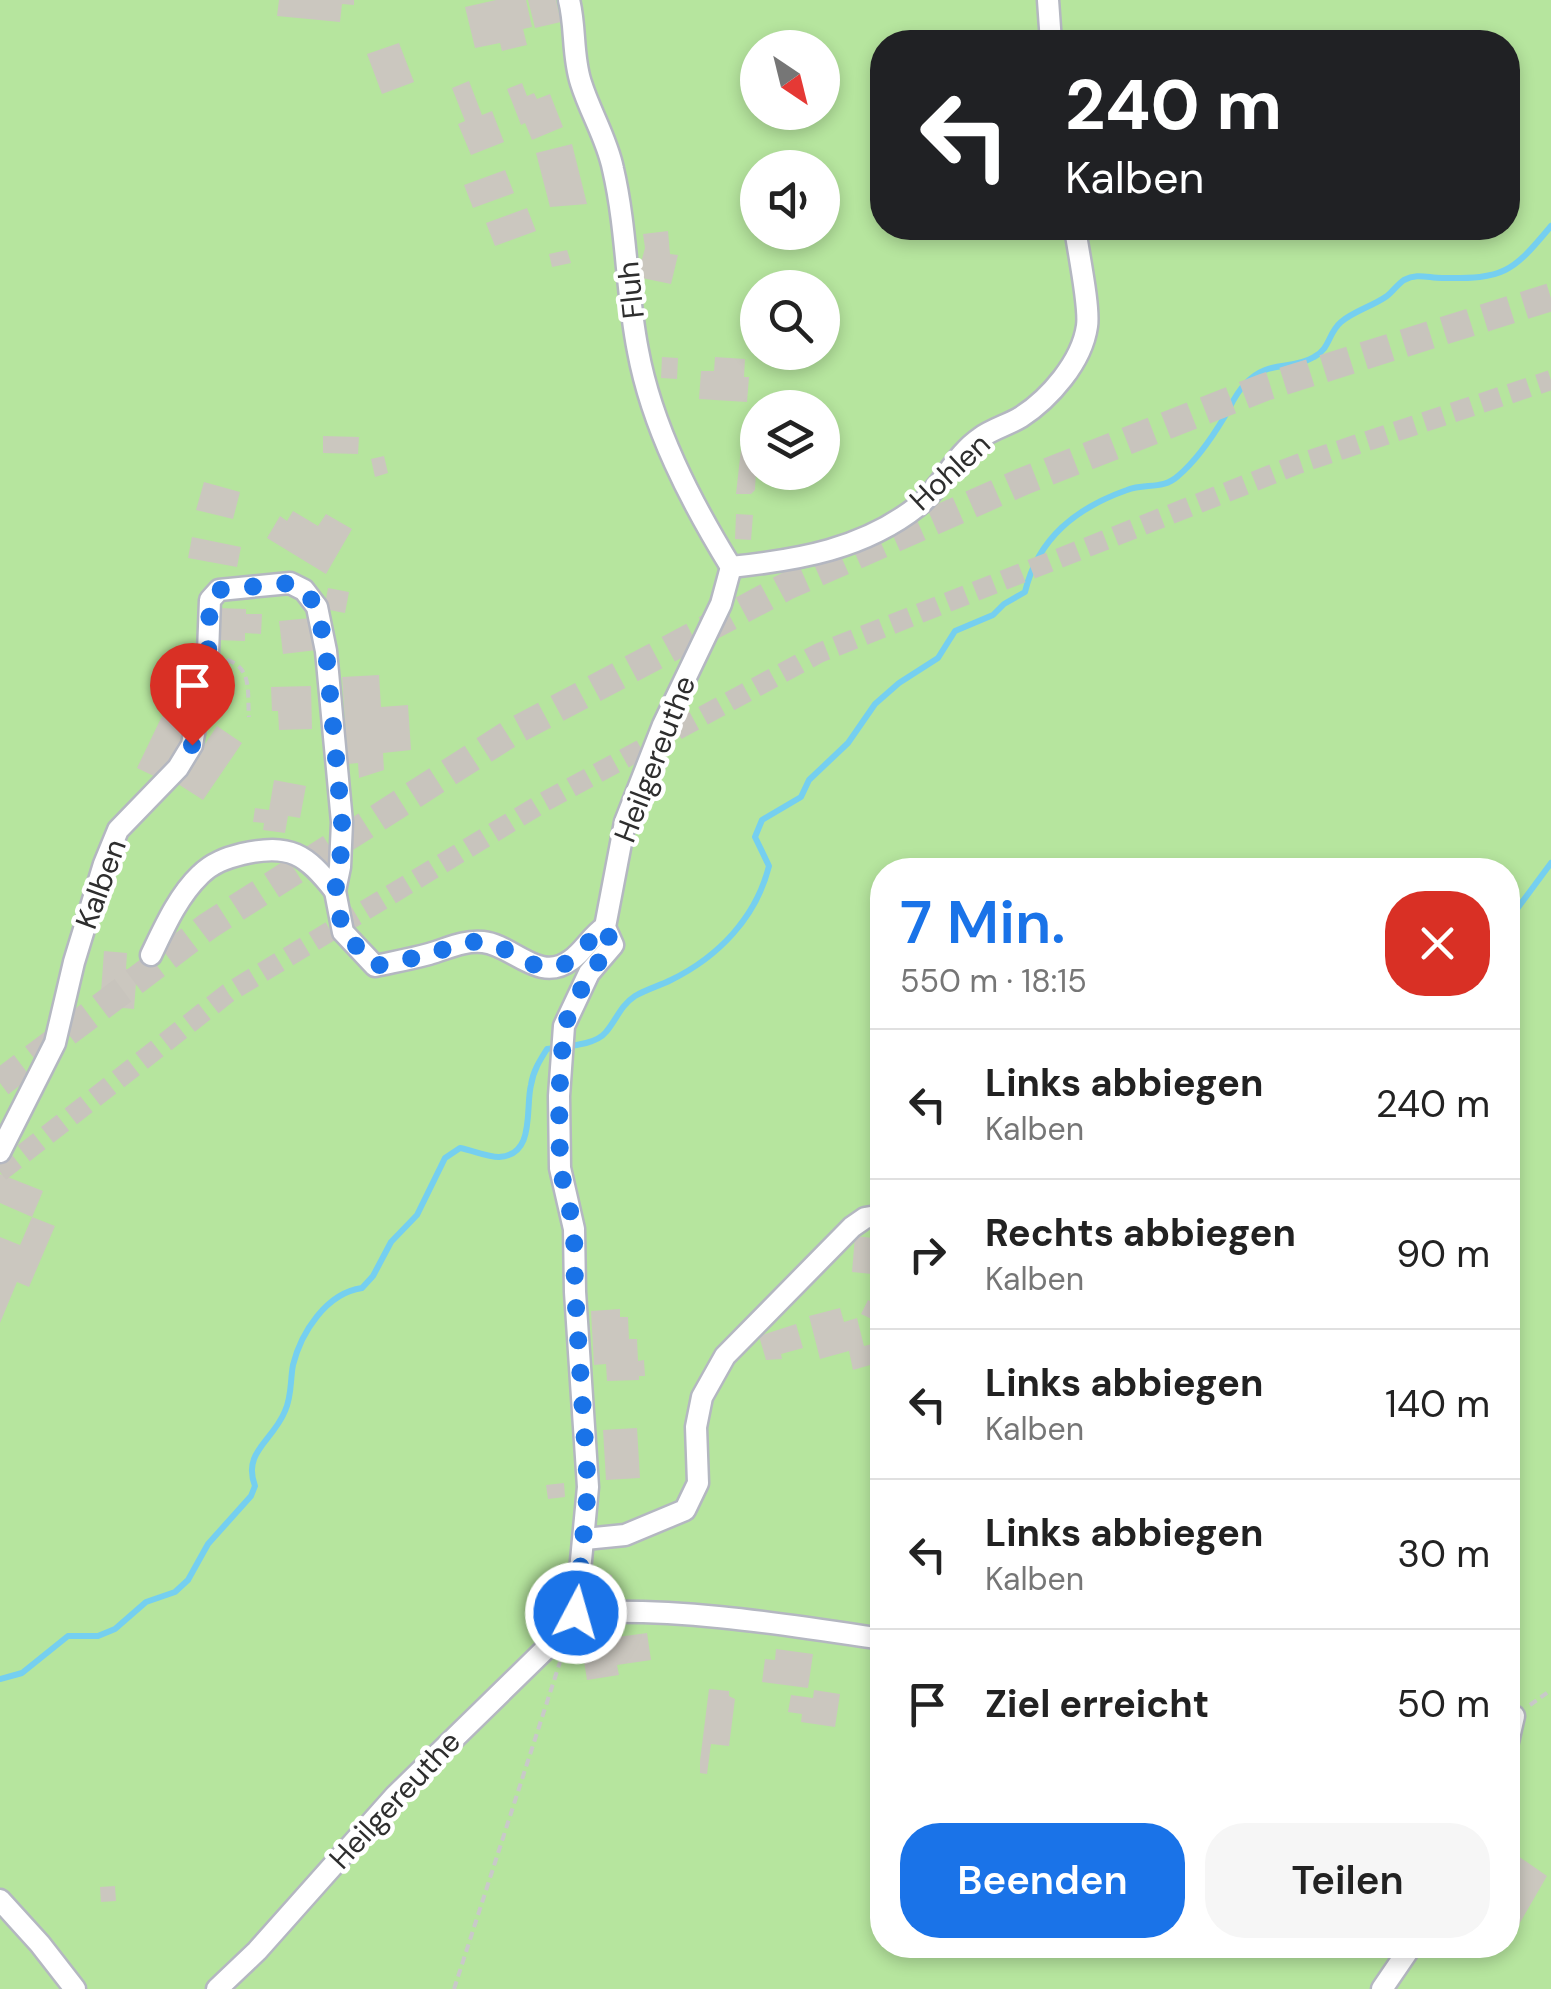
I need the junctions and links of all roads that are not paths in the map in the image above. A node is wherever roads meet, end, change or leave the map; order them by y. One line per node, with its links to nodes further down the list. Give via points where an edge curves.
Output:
1 (569, 0): 5 (street, Fluh, via 580,81 612,164 650,396 686,487)
2 (1048, 0): 3 (street)
3 (1050, 30)
4 (1076, 240): 5 (street, Hohlen, via 1087,326 1047,399 979,438 921,504 891,524 839,549)
5 (732, 568): 7 (street, Heilgereuthe, via 626,822)
6 (335, 891): 7 (street, Kalben, via 343,932 375,966 486,942 528,964 555,967 572,960); 8 (street, via 296,853 269,848 232,857 197,878); 9 (street, Kalben, via 342,822 317,607 290,583 218,590 210,600 192,745 118,830 55,1043)
7 (604, 927): 11 (street, Heilgereuthe, via 613,946 589,973 564,1026 562,1064 560,1168 574,1228)
8 (151, 956)
9 (0, 1152)
10 (870, 1217): 11 (street, via 852,1226 726,1356 702,1397 698,1484 684,1510 625,1534)
11 (585, 1540): 12 (street, Heilgereuthe)
12 (576, 1613): 13 (street, via 754,1620); 17 (street, Heilgereuthe)
13 (870, 1637)
14 (0, 1900): 16 (street)
15 (1403, 1958): 18 (street)
16 (74, 1989)
17 (217, 1989)
18 (1382, 1989)

